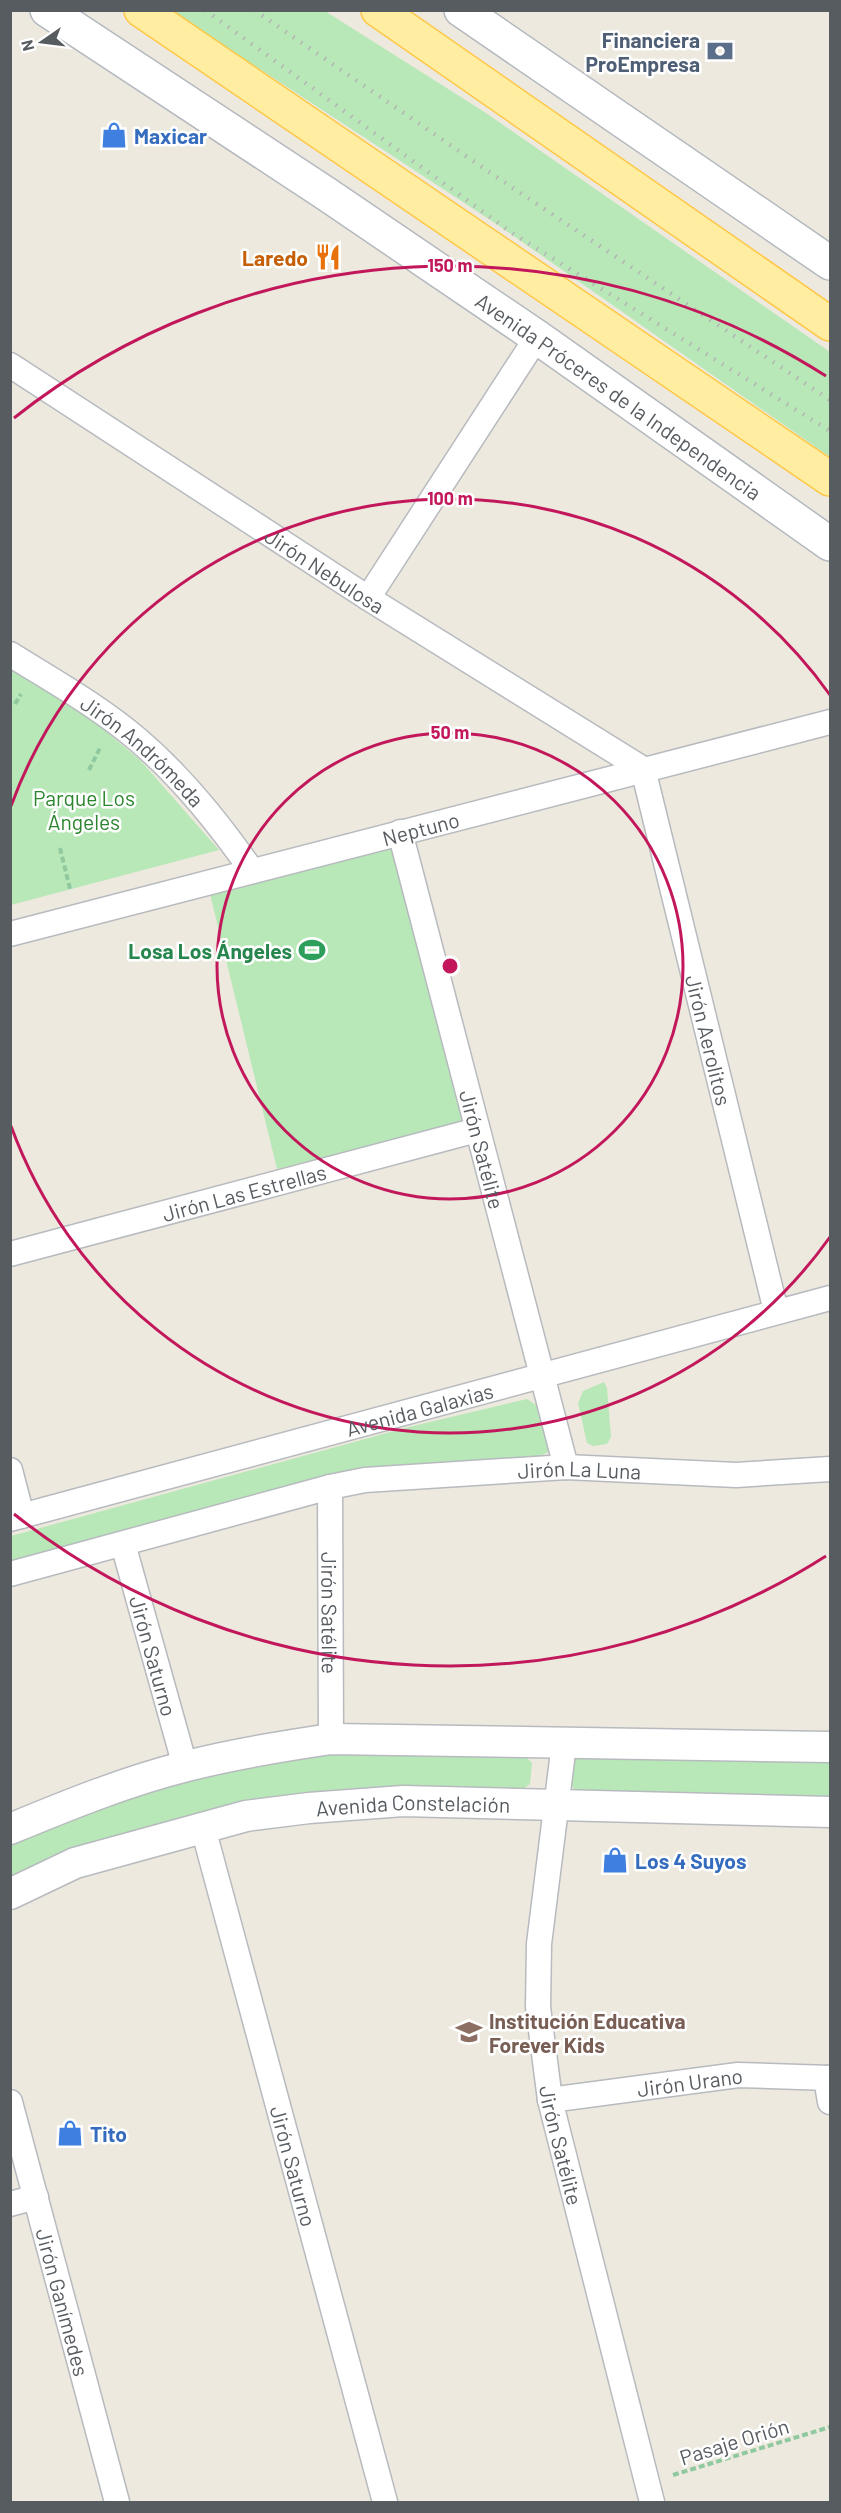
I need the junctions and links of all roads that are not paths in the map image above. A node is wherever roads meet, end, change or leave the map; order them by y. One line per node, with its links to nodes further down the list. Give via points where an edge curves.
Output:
1 (47, 10): 7 (main road, Avenida Próceres de la Independencia)
2 (141, 10): 9 (main road)
3 (378, 10): 6 (main road)
4 (460, 10): 5 (main road)
5 (831, 263)
6 (831, 324)
7 (537, 337): 10 (main road, Avenida Próceres de la Independencia); 11 (street)
8 (10, 365): 11 (street, Jirón Nebulosa)
9 (831, 479)
10 (831, 544)
11 (368, 598): 14 (street, Jirón Nebulosa)
12 (10, 654): 16 (street, Jirón Andrómeda, via 136,738 174,773 221,826)
13 (831, 722): 14 (street, Neptuno)
14 (643, 770): 15 (street, Neptuno); 21 (street, Jirón Aerolitos)
15 (400, 832): 16 (street, Neptuno); 18 (street, Jirón Satélite)
16 (252, 871): 17 (street, Neptuno)
17 (10, 934)
18 (477, 1130): 19 (street, Jirón Las Estrellas); 22 (street, Jirón Satélite)
19 (10, 1254)
20 (831, 1298): 21 (street, Avenida Galaxias)
21 (776, 1311): 22 (street, Avenida Galaxias)
22 (542, 1374): 23 (street, Jirón Satélite); 27 (street, Avenida Galaxias)
23 (566, 1467): 24 (street, Jirón La Luna, via 736,1475); 26 (street, Jirón La Luna, via 365,1480)
24 (831, 1469)
25 (10, 1470): 27 (street)
26 (330, 1486): 28 (street); 30 (street, Jirón Satélite)
27 (16, 1517)
28 (123, 1544): 29 (street); 33 (street, Jirón Saturno)
29 (10, 1574)
30 (331, 1739): 31 (street); 33 (street)
31 (564, 1744): 32 (street); 34 (street, Jirón Satélite)
32 (831, 1747)
33 (185, 1766): 37 (street, via 70,1804)
34 (555, 1805): 35 (street, Avenida Constelación); 36 (street, Avenida Constelación, via 403,1801 246,1816); 40 (street, Jirón Satélite, via 539,1944 537,2007)
35 (831, 1812)
36 (203, 1828): 38 (street, Avenida Constelación, via 75,1863); 47 (street, Jirón Saturno)
37 (10, 1829)
38 (10, 1894)
39 (828, 2078): 40 (street, Jirón Urano, via 738,2075); 42 (street)
40 (550, 2100): 45 (street, Jirón Satélite)
41 (10, 2102): 43 (street, Jirón Ganímedes)
42 (831, 2102)
43 (36, 2197): 44 (street); 46 (street, Jirón Ganímedes)
44 (10, 2204)
45 (649, 2493)
46 (117, 2502)
47 (385, 2502)

